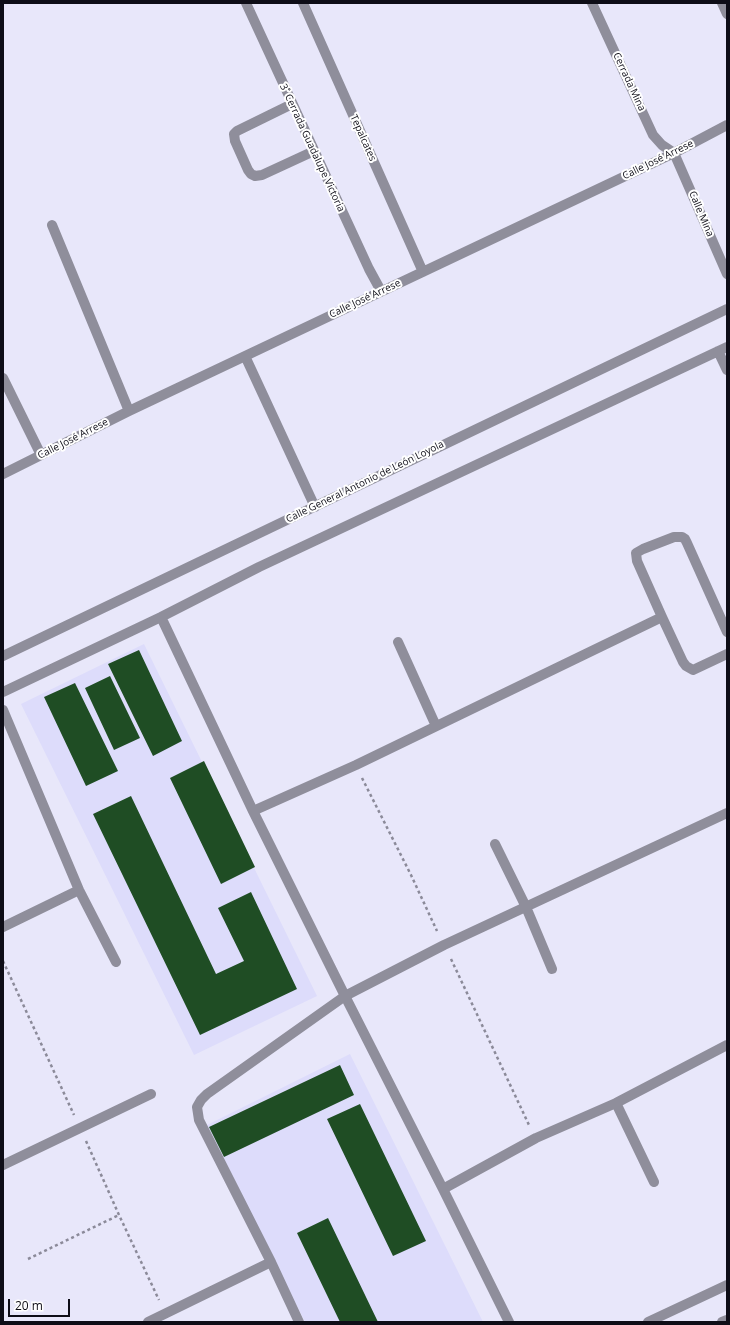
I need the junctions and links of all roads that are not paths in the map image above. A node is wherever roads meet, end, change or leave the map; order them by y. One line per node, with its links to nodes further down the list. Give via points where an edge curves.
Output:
1 (246, 3): 6 (street, 3˚ Cerrada Guadalupe Victoria)
2 (303, 3): 11 (street, Tepalcates)
3 (592, 3): 9 (street, Cerrada Mina, via 653,135)
4 (722, 3): 5 (street)
5 (727, 14)
6 (292, 104): 8 (street, 3˚ Cerrada Guadalupe Victoria); 8 (street, via 234,134 248,170 255,176 262,175)
7 (727, 125): 9 (street, Calle José Arrese)
8 (314, 151): 13 (street, 3˚ Cerrada Guadalupe Victoria)
9 (674, 153): 11 (street, Calle José Arrese); 12 (street, Calle Mina)
10 (52, 225): 19 (street)
11 (423, 272): 13 (street, Calle José Arrese)
12 (727, 274)
13 (381, 291): 16 (street, Calle José Arrese)
14 (727, 309): 22 (street, Calle General Antonio de León Loyola)
15 (722, 349): 17 (street); 23 (street, via 259,567)
16 (245, 356): 19 (street, Calle José Arrese); 22 (street)
17 (727, 370)
18 (3, 378): 20 (street)
19 (129, 411): 20 (street, Calle José Arrese)
20 (41, 455): 21 (street, Calle José Arrese)
21 (3, 474)
22 (315, 506): 28 (street, Calle General Antonio de León Loyola)
23 (161, 617): 29 (street); 32 (street)
24 (662, 617): 25 (street, via 637,561 636,553 674,536 682,537); 27 (street, via 683,662 689,669 697,669); 31 (street)
25 (727, 632)
26 (398, 642): 31 (street)
27 (727, 654)
28 (3, 656)
29 (3, 692)
30 (3, 710): 35 (street)
31 (436, 726): 32 (street)
32 (253, 811): 40 (street)
33 (727, 813): 36 (street)
34 (496, 844): 36 (street)
35 (79, 890): 37 (street); 38 (street)
36 (526, 907): 39 (street); 40 (street, via 444,945)
37 (3, 926)
38 (116, 962)
39 (552, 969)
40 (345, 996): 46 (street); 47 (street, via 207,1094 197,1107 199,1120)
41 (727, 1045): 43 (street)
42 (150, 1094): 44 (street)
43 (616, 1103): 45 (street); 46 (street, via 536,1138)
44 (3, 1165)
45 (654, 1182)
46 (443, 1189): 52 (street)
47 (271, 1262): 50 (street); 51 (street)
48 (727, 1285): 53 (street)
49 (727, 1320): 54 (street)
50 (148, 1322)
51 (299, 1322)
52 (509, 1322)
53 (648, 1322)
54 (722, 1322)

